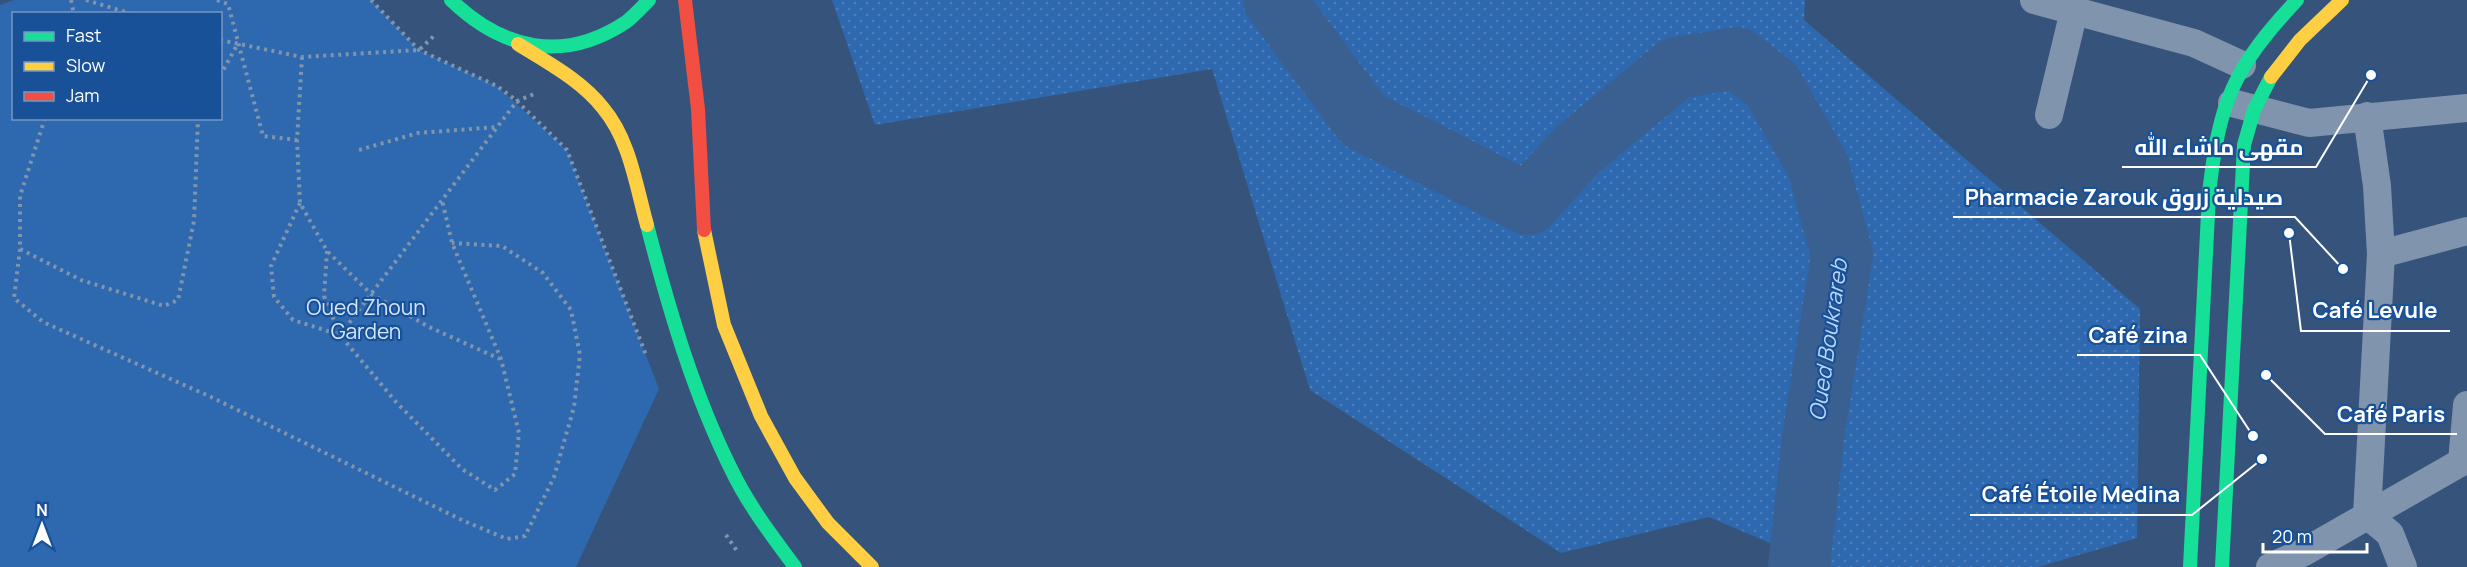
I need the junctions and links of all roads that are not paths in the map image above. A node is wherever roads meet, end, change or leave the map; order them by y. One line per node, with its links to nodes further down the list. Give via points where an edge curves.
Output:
1 (451, 0): 8 (main road, via 493,35)
2 (649, 0): 8 (main road, via 620,27 588,42 554,48)
3 (685, 0): 22 (main road, via 698,109 704,231 724,325 761,416 795,478 828,522)
4 (2034, 0): 7 (street)
5 (2297, 0): 9 (main road)
6 (2342, 0): 11 (main road, via 2270,74)
7 (2074, 11): 9 (street, via 2194,44); 13 (street)
8 (518, 44): 21 (main road, via 573,79 600,104 616,128 627,152 676,331 713,432 746,498)
9 (2242, 65): 10 (main road)
10 (2224, 101): 11 (street); 23 (main road, via 2209,194)
11 (2253, 108): 14 (street, via 2309,123); 24 (main road, via 2242,164)
12 (2467, 108): 14 (street)
13 (2049, 115)
14 (2367, 116): 16 (street)
15 (2467, 231): 16 (street)
16 (2381, 254): 19 (street)
17 (2467, 405): 18 (street)
18 (2465, 460): 19 (street)
19 (2367, 515): 20 (street); 25 (street, via 2390,534)
20 (2275, 566)
21 (795, 567)
22 (873, 567)
23 (2190, 567)
24 (2222, 567)
25 (2403, 567)

